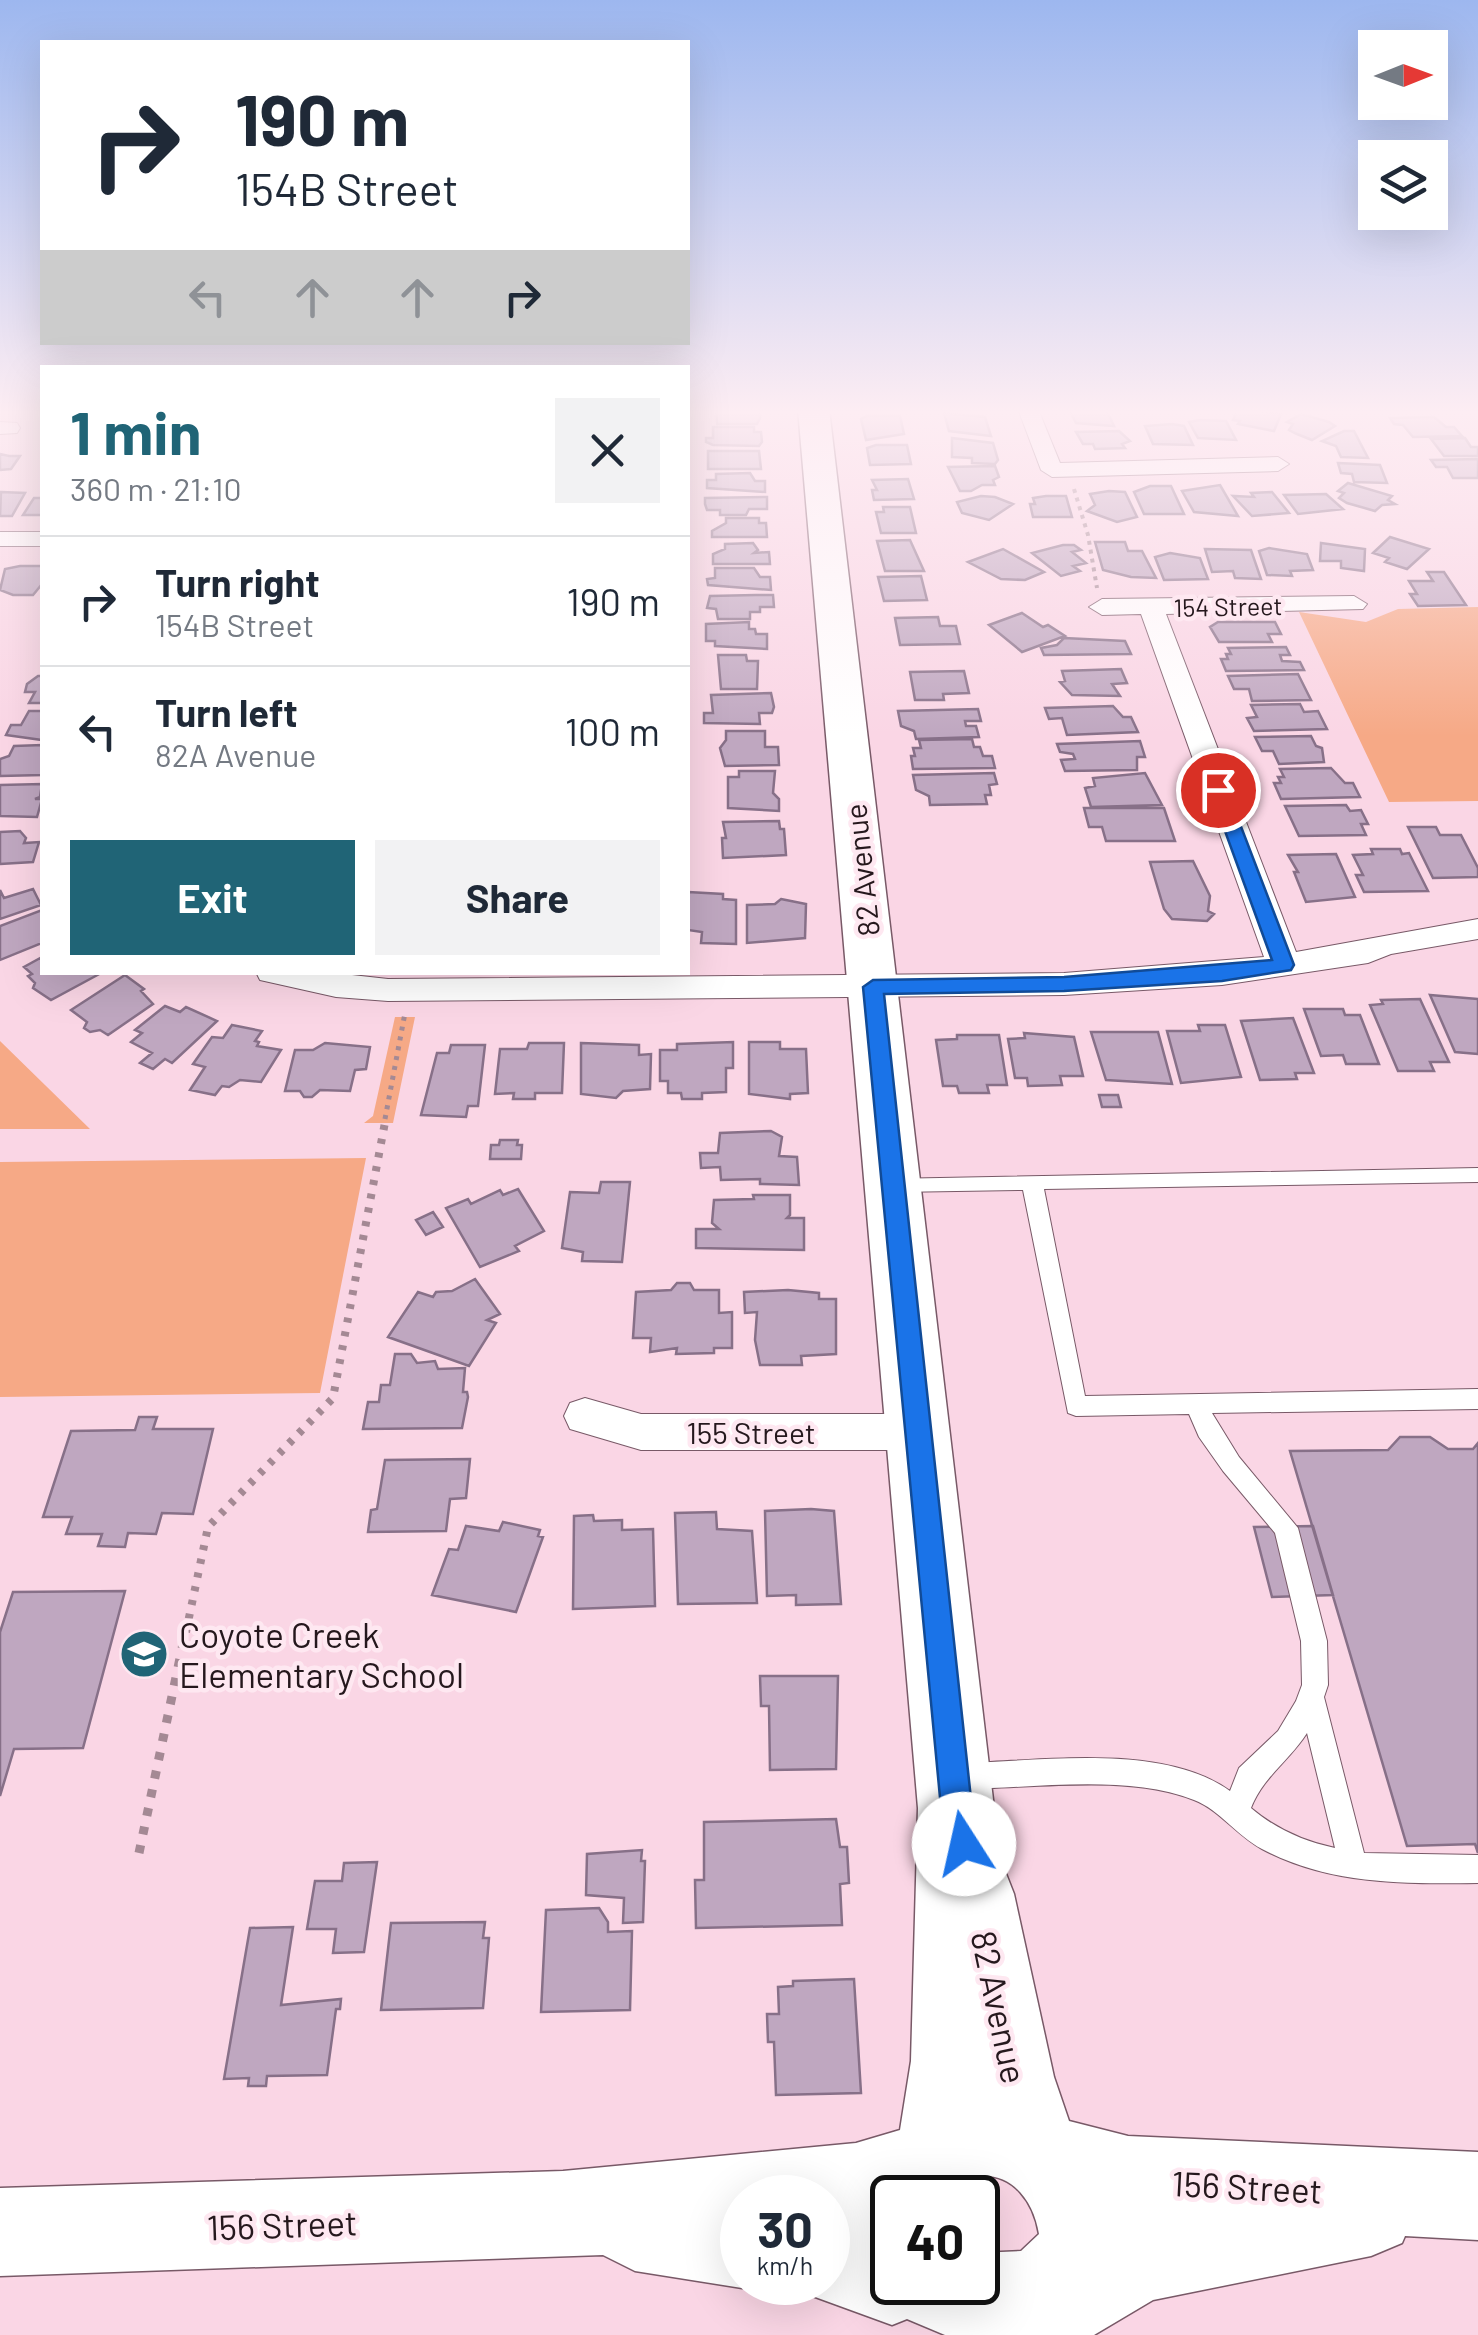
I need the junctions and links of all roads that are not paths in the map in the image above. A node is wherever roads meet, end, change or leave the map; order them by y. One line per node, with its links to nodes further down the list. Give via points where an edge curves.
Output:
1 (825, 518): 10 (street, 82 Avenue)
2 (40, 538): 3 (street)
3 (0, 539)
4 (1100, 598): 6 (street, 154 Street)
5 (1354, 604): 6 (street, 154 Street)
6 (1151, 606): 8 (street)
7 (1478, 929): 8 (street)
8 (1284, 965): 10 (street, via 1064,984)
9 (286, 975): 10 (street, via 388,990)
10 (873, 987): 13 (street, 82 Avenue)
11 (1478, 1175): 12 (lane)
12 (1032, 1182): 13 (lane); 15 (lane, via 1076,1406)
13 (893, 1184): 17 (street, 82 Avenue)
14 (1478, 1399): 15 (lane)
15 (1196, 1404): 18 (lane, via 1230,1464 1286,1528 1314,1641)
16 (585, 1416): 17 (street, 155 Street, via 641,1432)
17 (919, 1432): 19 (street, 82 Avenue)
18 (1311, 1698): 20 (lane, via 1288,1740 1249,1778); 21 (lane)
19 (955, 1792): 20 (lane, via 1102,1774 1198,1786); 23 (street, 82 Avenue, via 1012,2078); 24 (street, 82 Avenue, via 953,2060)
20 (1236, 1810): 21 (lane, via 1267,1838)
21 (1353, 1864): 22 (lane)
22 (1478, 1869)
23 (1040, 2151): 24 (street, 156 Street, via 1011,2136 974,2133 957,2139); 25 (street, 156 Street, via 1108,2177); 30 (street, 82 Avenue, via 1074,2199 1081,2226 1078,2278)
24 (928, 2172): 26 (street, 156 Street, via 856,2187)
25 (1465, 2196): 30 (street, 156 Street, via 1146,2258 1105,2276)
26 (563, 2216): 27 (street, 156 Street); 28 (street, 156 Street)
27 (0, 2232)
28 (720, 2241)
29 (938, 2305): 30 (street, 156 Street, via 986,2332 1032,2331)
30 (1060, 2317)

